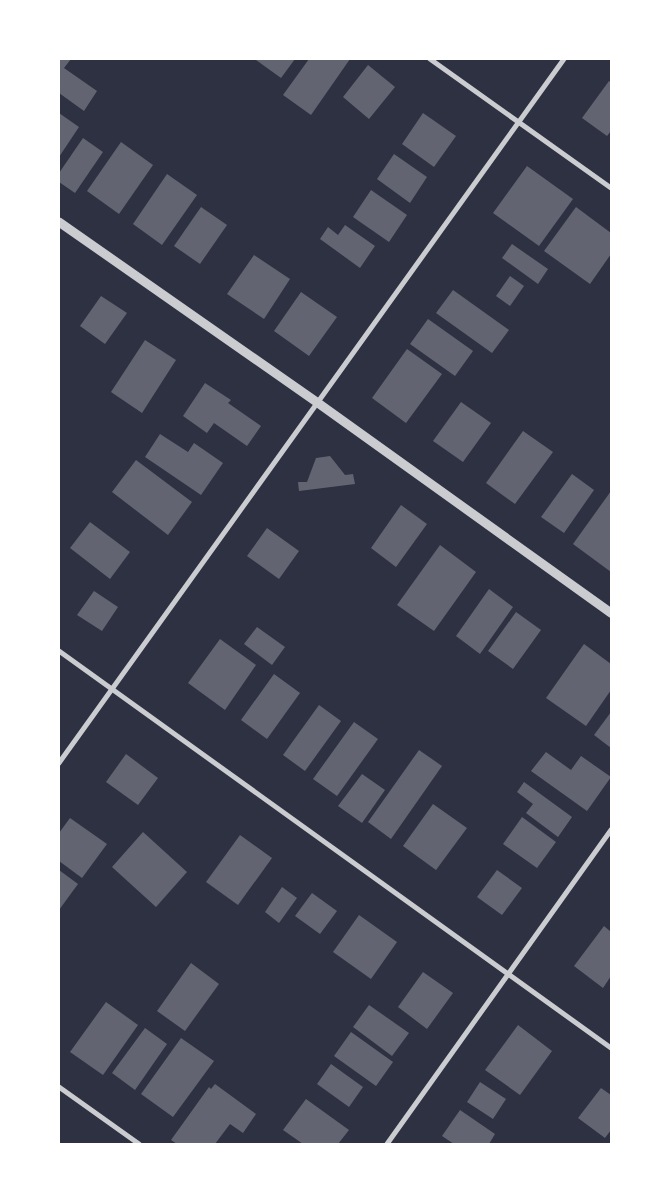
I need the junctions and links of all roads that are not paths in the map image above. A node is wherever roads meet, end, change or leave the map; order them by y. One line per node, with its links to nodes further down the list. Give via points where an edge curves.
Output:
1 (430, 59): 3 (street)
2 (564, 59): 3 (street)
3 (518, 122): 4 (street); 6 (street)
4 (611, 188)
5 (59, 222): 6 (street)
6 (318, 403): 7 (street); 9 (street)
7 (611, 613)
8 (59, 651): 9 (street)
9 (112, 689): 10 (street); 12 (street)
10 (59, 763)
11 (611, 830): 12 (street)
12 (509, 975): 13 (street); 16 (street)
13 (611, 1048)
14 (59, 1087): 15 (street)
15 (139, 1144)
16 (387, 1144)

